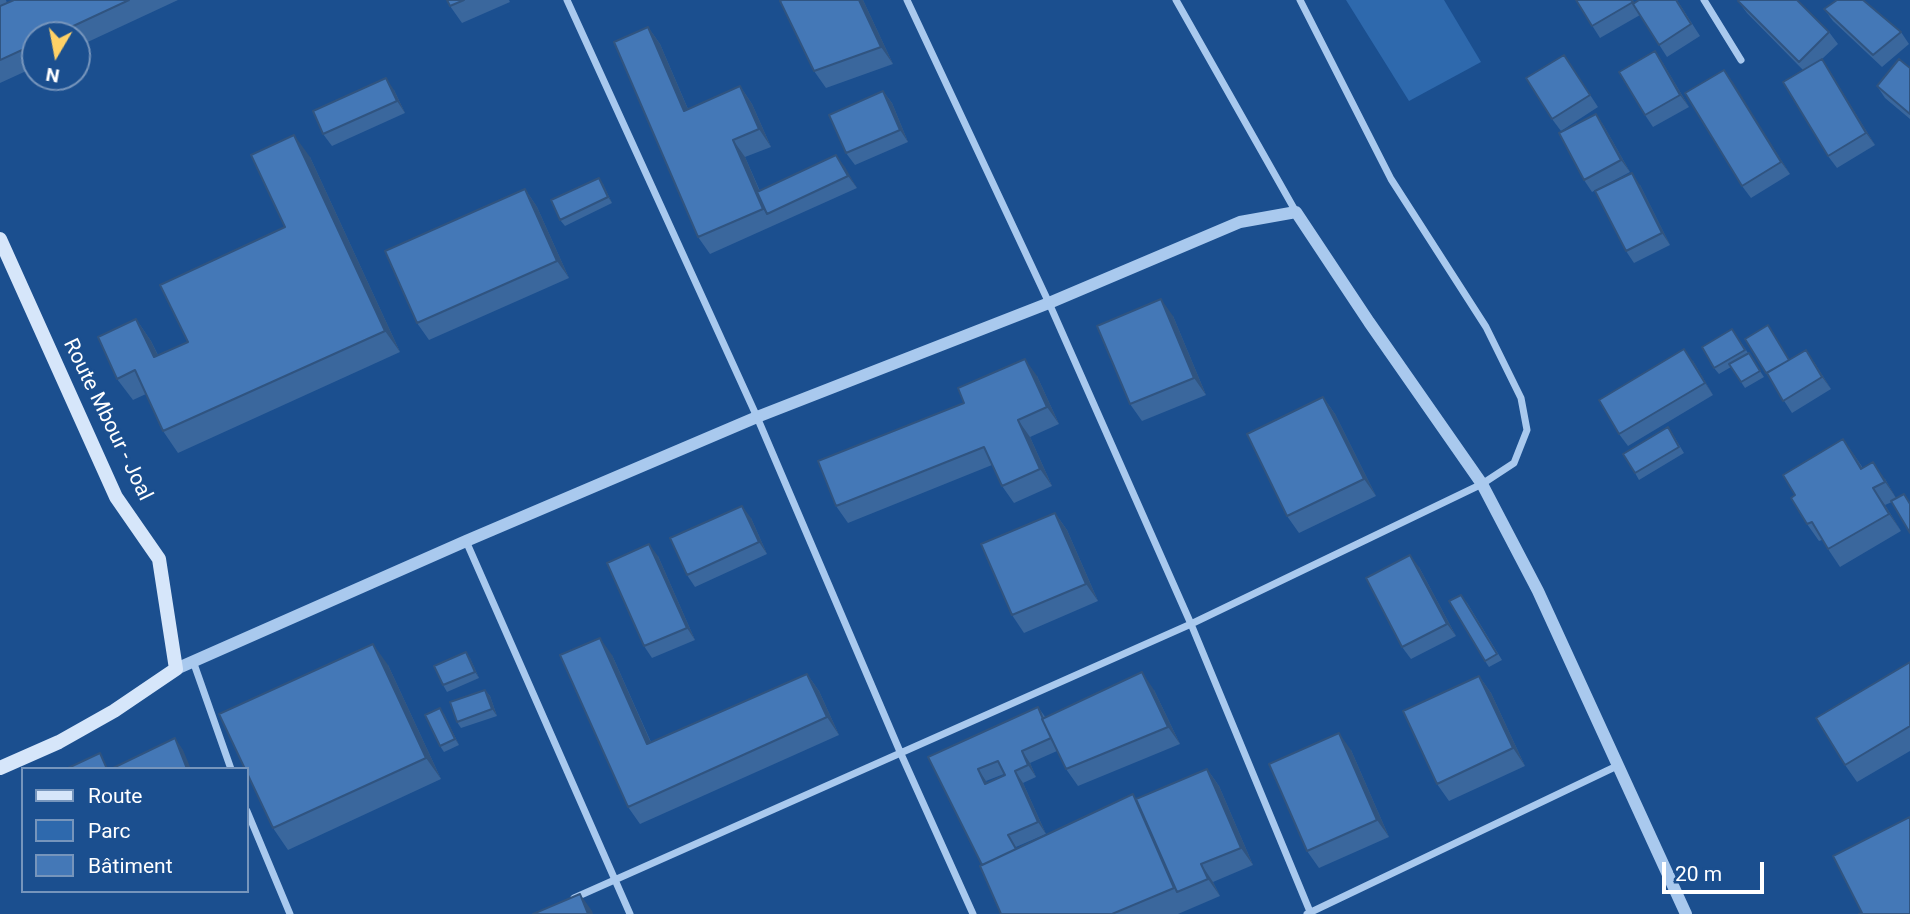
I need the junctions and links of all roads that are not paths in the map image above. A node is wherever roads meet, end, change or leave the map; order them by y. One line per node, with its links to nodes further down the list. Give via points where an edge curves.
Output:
1 (567, 0): 10 (street)
2 (908, 0): 9 (street)
3 (1175, 0): 7 (street)
4 (1300, 0): 11 (street, via 1391,179 1486,327 1521,398 1527,430 1514,463)
5 (1704, 0): 6 (street)
6 (1741, 60)
7 (1296, 212): 9 (street, via 1240,222); 11 (street)
8 (0, 239): 15 (main road, Route Mbour - Joal, via 116,497 159,559)
9 (1049, 303): 10 (street); 13 (street)
10 (757, 417): 12 (street); 16 (street)
11 (1482, 484): 13 (street); 17 (street)
12 (466, 541): 14 (street); 21 (street)
13 (1191, 624): 16 (street); 23 (street)
14 (193, 661): 15 (street); 18 (street)
15 (176, 669): 19 (main road, via 59,742)
16 (901, 754): 21 (street); 26 (street)
17 (1619, 765): 23 (street); 27 (street)
18 (231, 767)
19 (0, 768)
20 (248, 813): 24 (street)
21 (614, 880): 22 (street); 25 (street)
22 (564, 903)
23 (1309, 913)
24 (290, 914)
25 (631, 914)
26 (973, 914)
27 (1686, 914)

